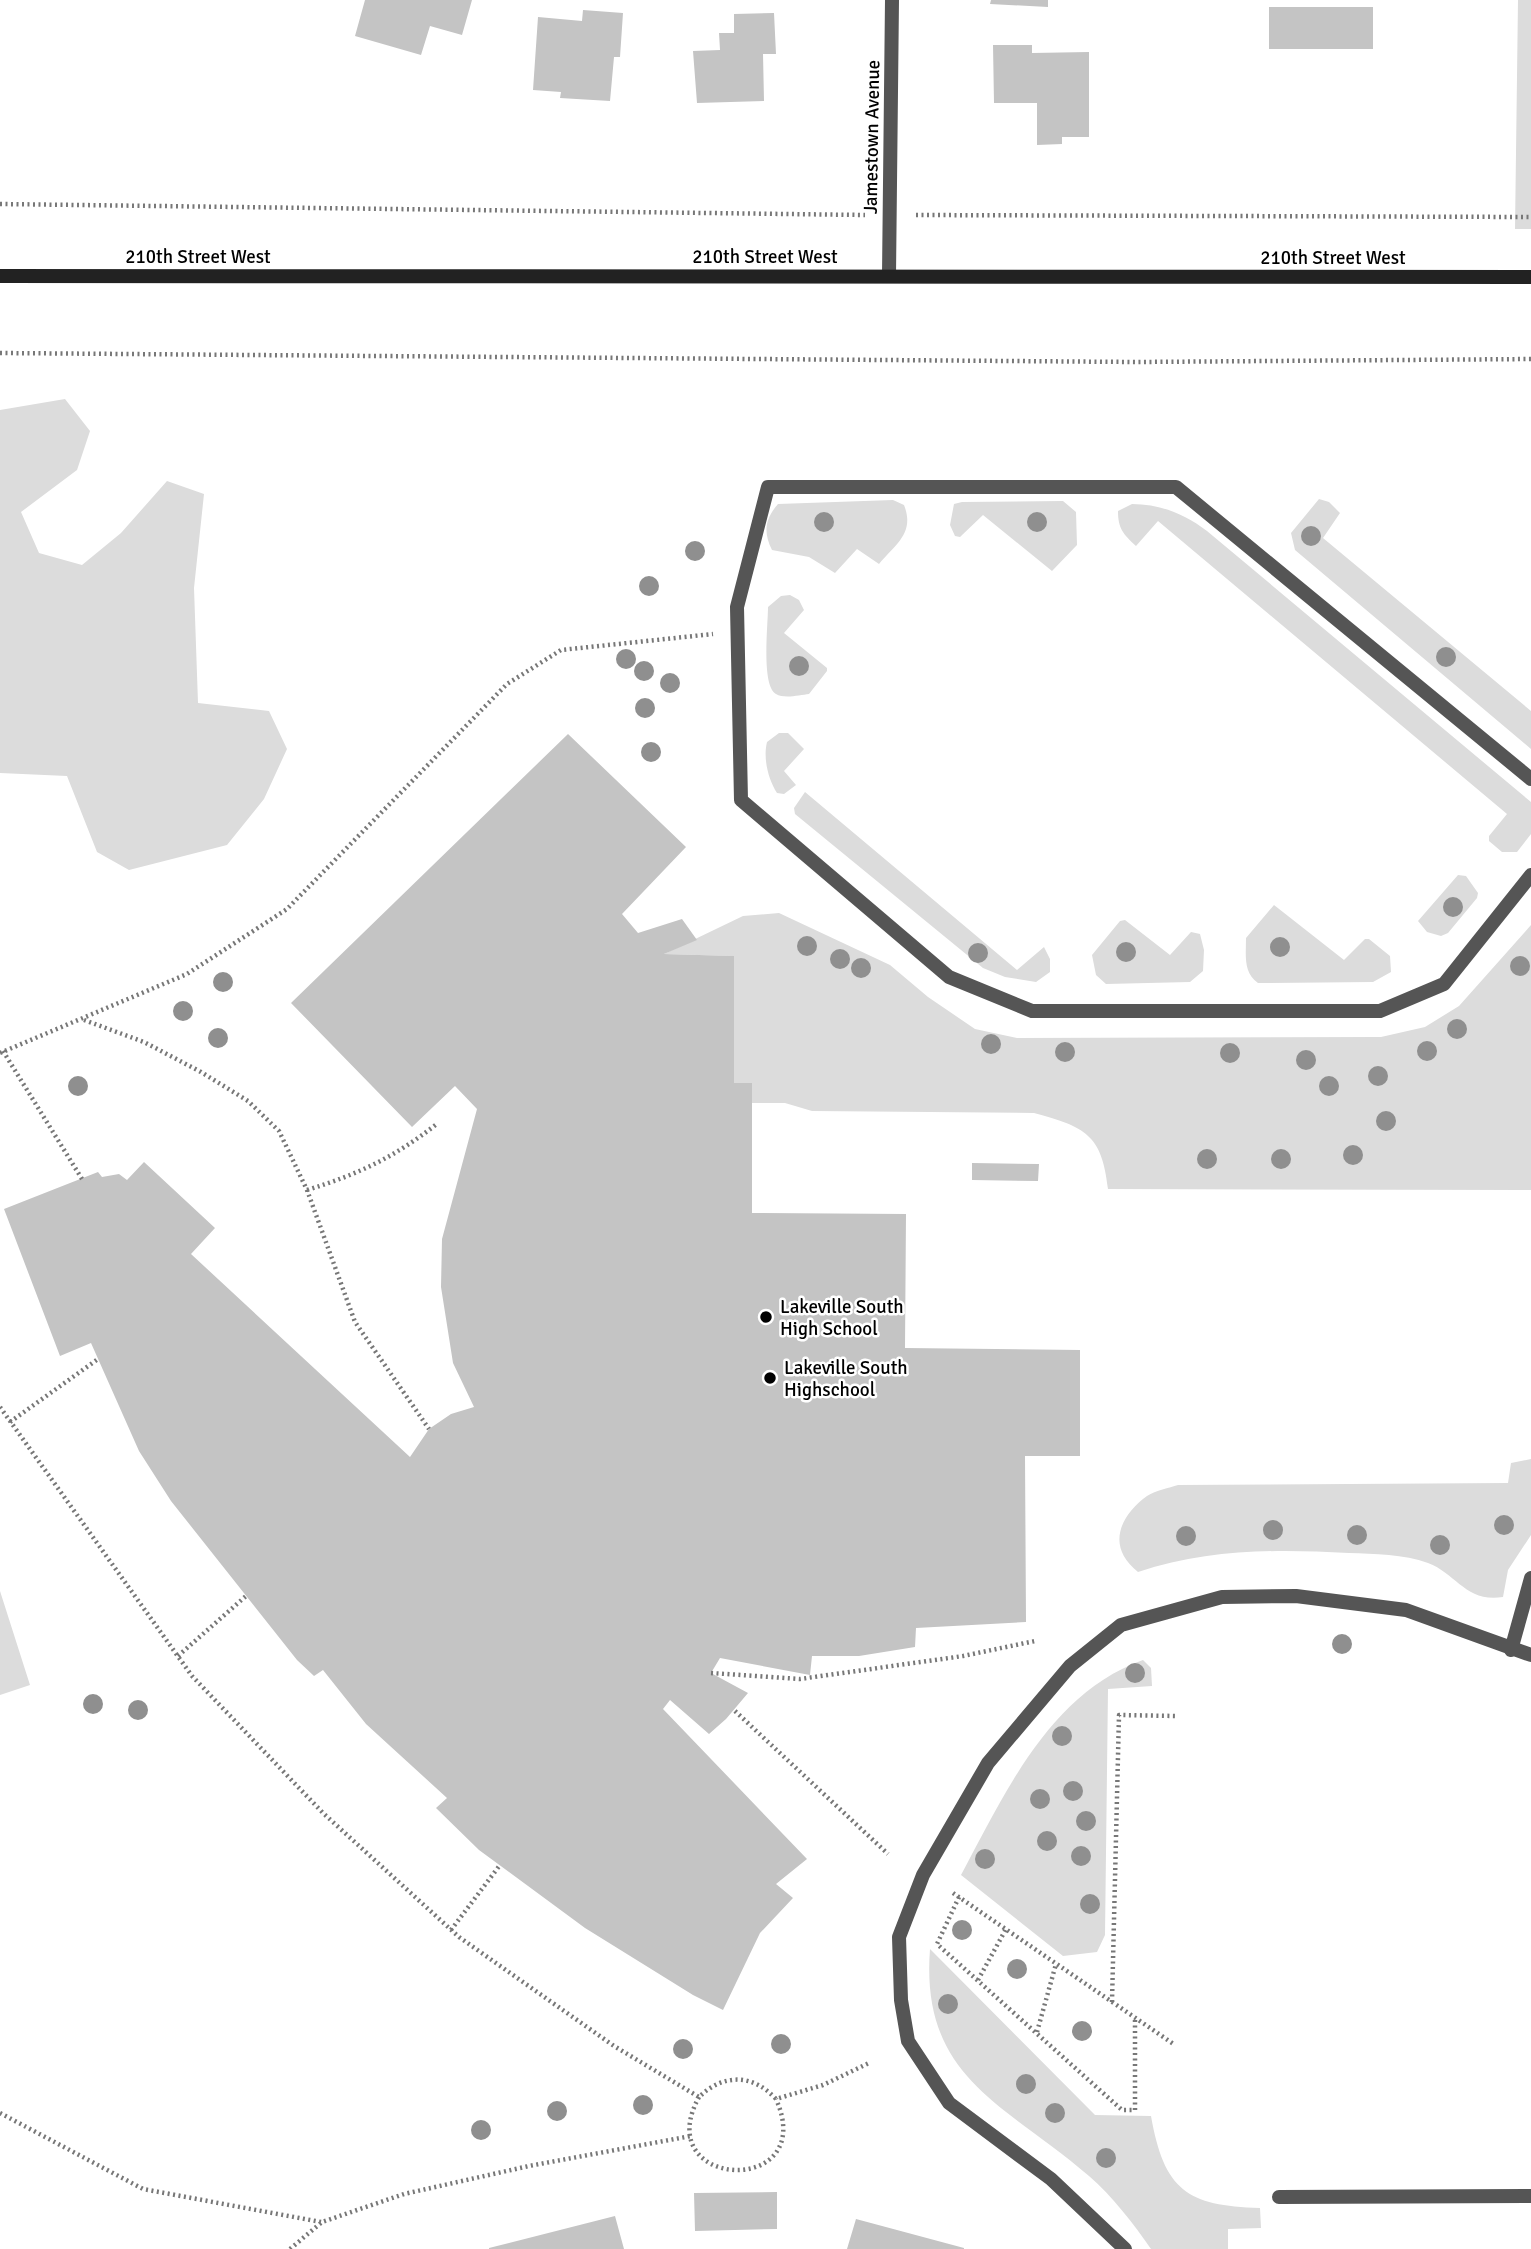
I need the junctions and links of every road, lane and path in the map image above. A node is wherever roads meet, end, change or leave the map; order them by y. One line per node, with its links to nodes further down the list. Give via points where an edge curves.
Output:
1 (892, 0): 3 (street, Jamestown Avenue)
2 (0, 204): 3 (path)
3 (890, 215): 4 (path); 5 (street, Jamestown Avenue)
4 (1531, 216)
5 (889, 275): 6 (street, 210th Street West); 7 (street, 210th Street West)
6 (0, 276)
7 (1531, 276)
8 (0, 353): 9 (path, via 1136,362)
9 (1531, 359)
10 (738, 632): 11 (street, via 737,607 768,487 1176,487); 12 (street, via 741,800 949,977 1032,1011 1380,1011 1444,984); 13 (path, via 561,650 507,684 287,909 187,974)
11 (1531, 779)
12 (1531, 875)
13 (83, 1020): 14 (path); 17 (path, via 144,1042 248,1101 279,1131)
14 (1, 1052): 16 (path)
15 (438, 1123): 17 (path, via 405,1149 356,1175)
16 (82, 1179)
17 (307, 1190): 21 (path, via 355,1322)
18 (98, 1359): 20 (path)
19 (0, 1407): 20 (path)
20 (10, 1422): 27 (path)
21 (429, 1429)
22 (1531, 1578): 25 (street)
23 (246, 1596): 27 (path)
24 (1035, 1641): 28 (path, via 800,1679)
25 (1511, 1650): 26 (street); 52 (street, via 1406,1611 1296,1596 1222,1597 1121,1625 1070,1666 988,1763 922,1875 899,1937 908,2041 949,2104 1051,2179)
26 (1531, 1655)
27 (178, 1656): 36 (path, via 323,1813)
28 (711, 1673)
29 (735, 1711): 31 (path)
30 (1176, 1716): 39 (path, via 1119,1715)
31 (888, 1854)
32 (500, 1865): 36 (path)
33 (953, 1893): 34 (path)
34 (959, 1897): 35 (path); 38 (path, via 937,1944)
35 (1006, 1929): 37 (path); 38 (path)
36 (451, 1930): 44 (path, via 614,2046)
37 (1056, 1964): 39 (path); 41 (path)
38 (978, 1980): 41 (path)
39 (1112, 2002): 40 (path)
40 (1135, 2018): 41 (path, via 1135,2110 1122,2110); 42 (path)
41 (1037, 2032)
42 (1175, 2045)
43 (869, 2063): 45 (path, via 822,2085)
44 (699, 2097): 45 (path, via 709,2087 733,2078 758,2083); 47 (path, via 692,2110)
45 (776, 2099): 47 (path, via 783,2114 780,2145 758,2168 743,2172 712,2166 700,2155)
46 (0, 2113): 50 (path, via 143,2189)
47 (691, 2136): 50 (path, via 404,2193)
48 (1531, 2196): 49 (street)
49 (1279, 2197)
50 (322, 2222): 51 (path)
51 (290, 2249)
52 (1125, 2249)

